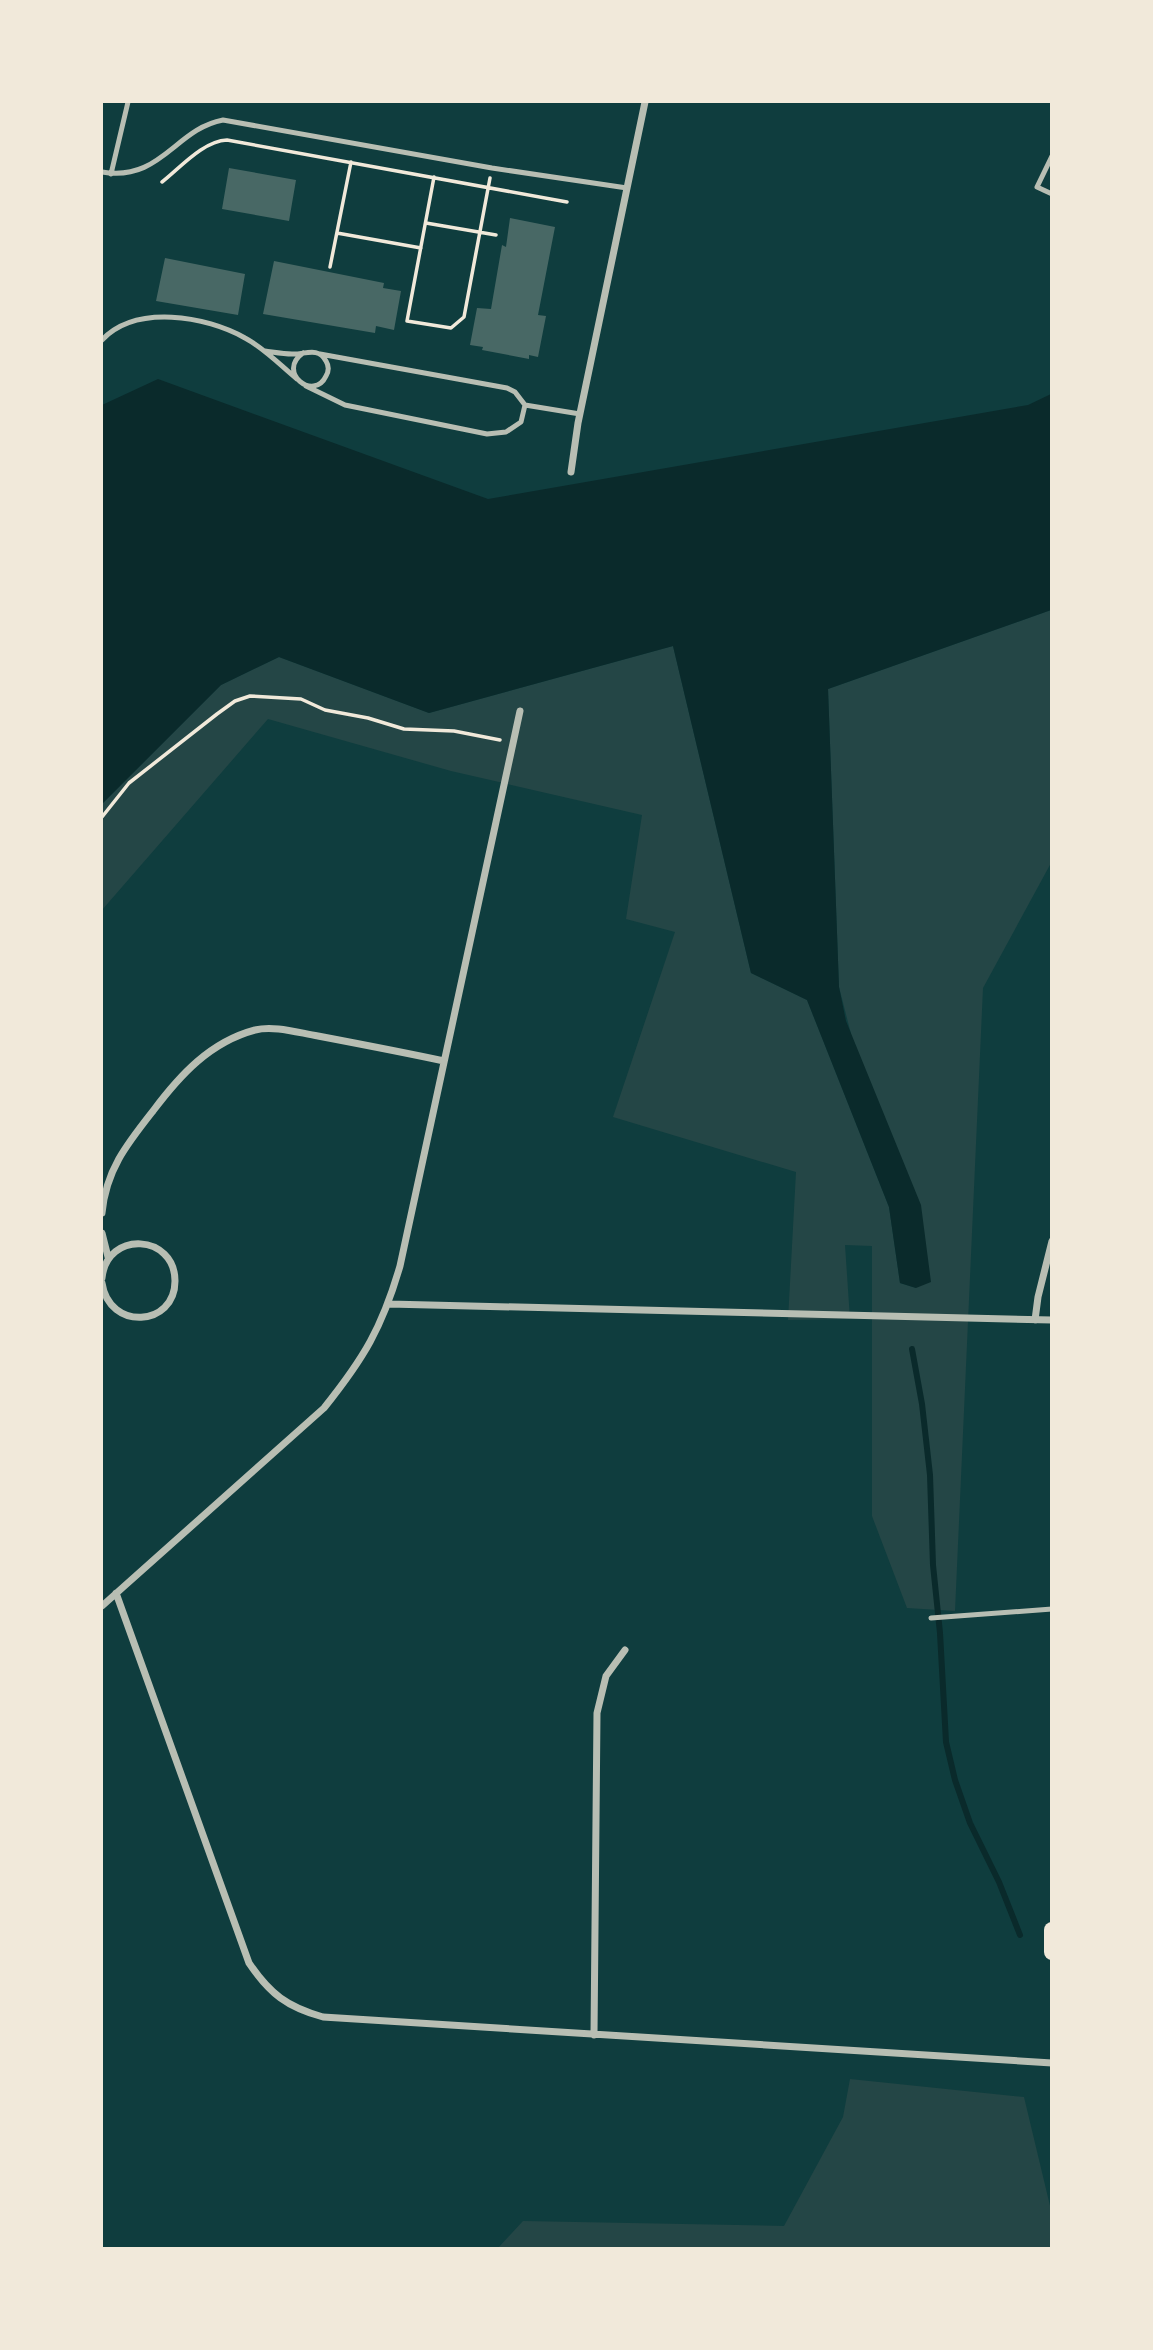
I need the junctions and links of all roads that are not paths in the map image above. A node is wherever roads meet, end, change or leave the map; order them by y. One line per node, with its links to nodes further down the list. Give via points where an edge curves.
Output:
1 (128, 102): 5 (lane)
2 (645, 102): 6 (street)
3 (1052, 156): 7 (lane, via 1037,187)
4 (102, 172): 5 (lane)
5 (111, 174): 6 (lane, via 152,165 208,123 223,120)
6 (627, 188): 15 (street)
7 (1052, 194)
8 (102, 340): 9 (lane, via 132,321 179,319 225,328)
9 (264, 351): 10 (lane); 12 (lane)
10 (303, 353): 11 (lane); 12 (lane, via 294,366)
11 (320, 354): 13 (lane, via 328,373 322,382); 14 (lane, via 507,388)
12 (297, 379): 13 (lane)
13 (306, 386): 14 (lane, via 345,405 488,434 506,432 521,422)
14 (525, 405): 15 (lane)
15 (580, 414): 16 (street)
16 (571, 472)
17 (520, 711): 18 (street)
18 (444, 1061): 19 (street, via 286,1030 258,1029 228,1040 206,1052 169,1090 123,1149 111,1172); 24 (street)
19 (102, 1213)
20 (102, 1233): 22 (street)
21 (1052, 1241): 25 (street)
22 (108, 1257): 23 (street); 23 (street, via 138,1243 160,1250 174,1269 174,1292 161,1311 139,1318 127,1316 108,1303)
23 (102, 1280)
24 (389, 1304): 25 (street); 27 (street, via 374,1338 324,1408)
25 (1035, 1320): 26 (street)
26 (1052, 1320)
27 (116, 1593): 28 (street); 34 (street, via 242,1945 262,1983 300,2011 323,2017)
28 (102, 1606)
29 (1052, 1609): 30 (lane)
30 (931, 1618)
31 (625, 1650): 34 (street, via 606,1676 597,1713)
32 (1052, 1930): 33 (main road)
33 (1052, 1952)
34 (594, 2035): 35 (street)
35 (1052, 2063)

